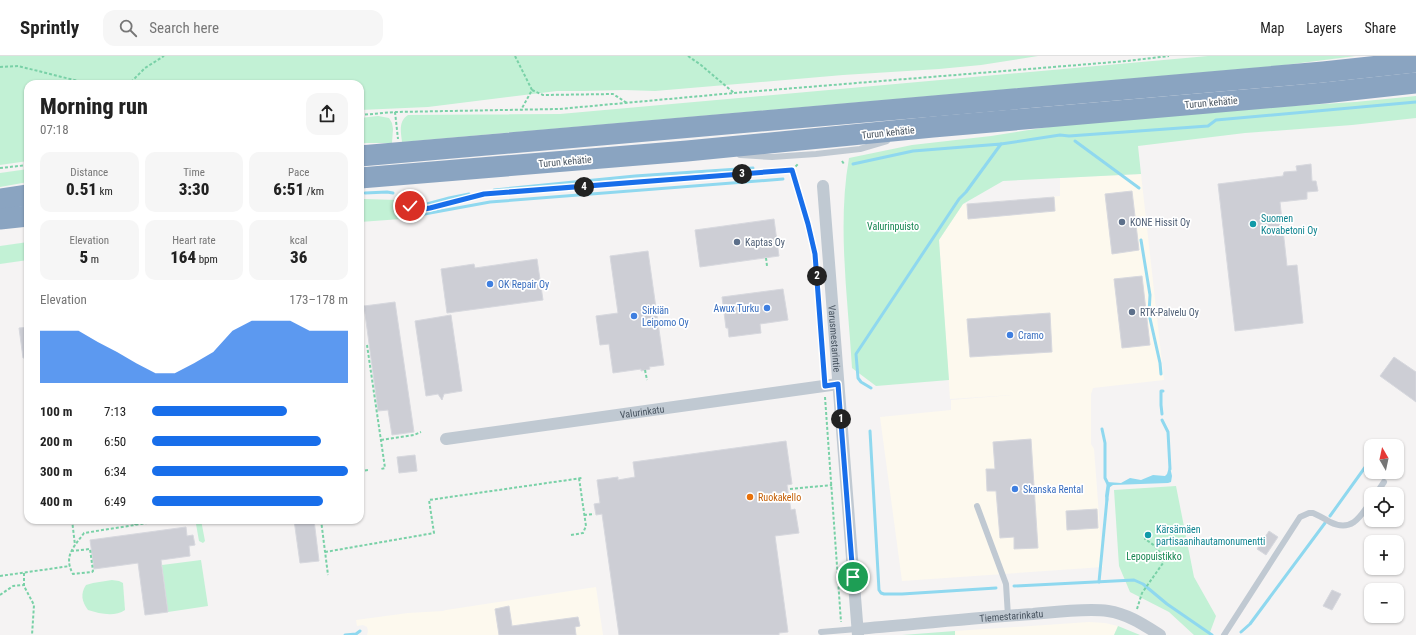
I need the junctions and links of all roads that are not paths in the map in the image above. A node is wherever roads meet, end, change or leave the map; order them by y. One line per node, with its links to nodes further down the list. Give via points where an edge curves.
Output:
1 (1416, 62): 3 (highway, Turun kehätie)
2 (1416, 83): 3 (highway, Turun kehätie, via 1324,93)
3 (1157, 97): 4 (highway, Turun kehätie); 8 (highway, Turun kehätie)
4 (933, 127): 5 (highway, Turun kehätie); 7 (lane, via 853,150 772,157)
5 (687, 151): 6 (lane); 9 (highway, Turun kehätie)
6 (725, 154)
7 (733, 154)
8 (365, 155)
9 (364, 178)
10 (823, 186): 15 (street, Varusmestarintie)
11 (24, 196): 12 (highway)
12 (0, 199)
13 (24, 216): 14 (highway)
14 (0, 219)
15 (838, 384): 16 (street, Valurinkatu); 23 (street, Varusmestarintie)
16 (446, 439)
17 (1384, 482): 18 (lane)
18 (1381, 487)
19 (977, 506): 21 (lane, via 1006,584)
20 (1364, 511): 25 (lane, via 1357,521 1351,524 1338,525 1313,513 1300,517)
21 (1008, 616): 23 (street, Tiemestarinkatu); 24 (street, Tiemestarinkatu, via 1108,611 1125,615)
22 (821, 632): 23 (lane)
23 (858, 632)
24 (1160, 635)
25 (1224, 635)

